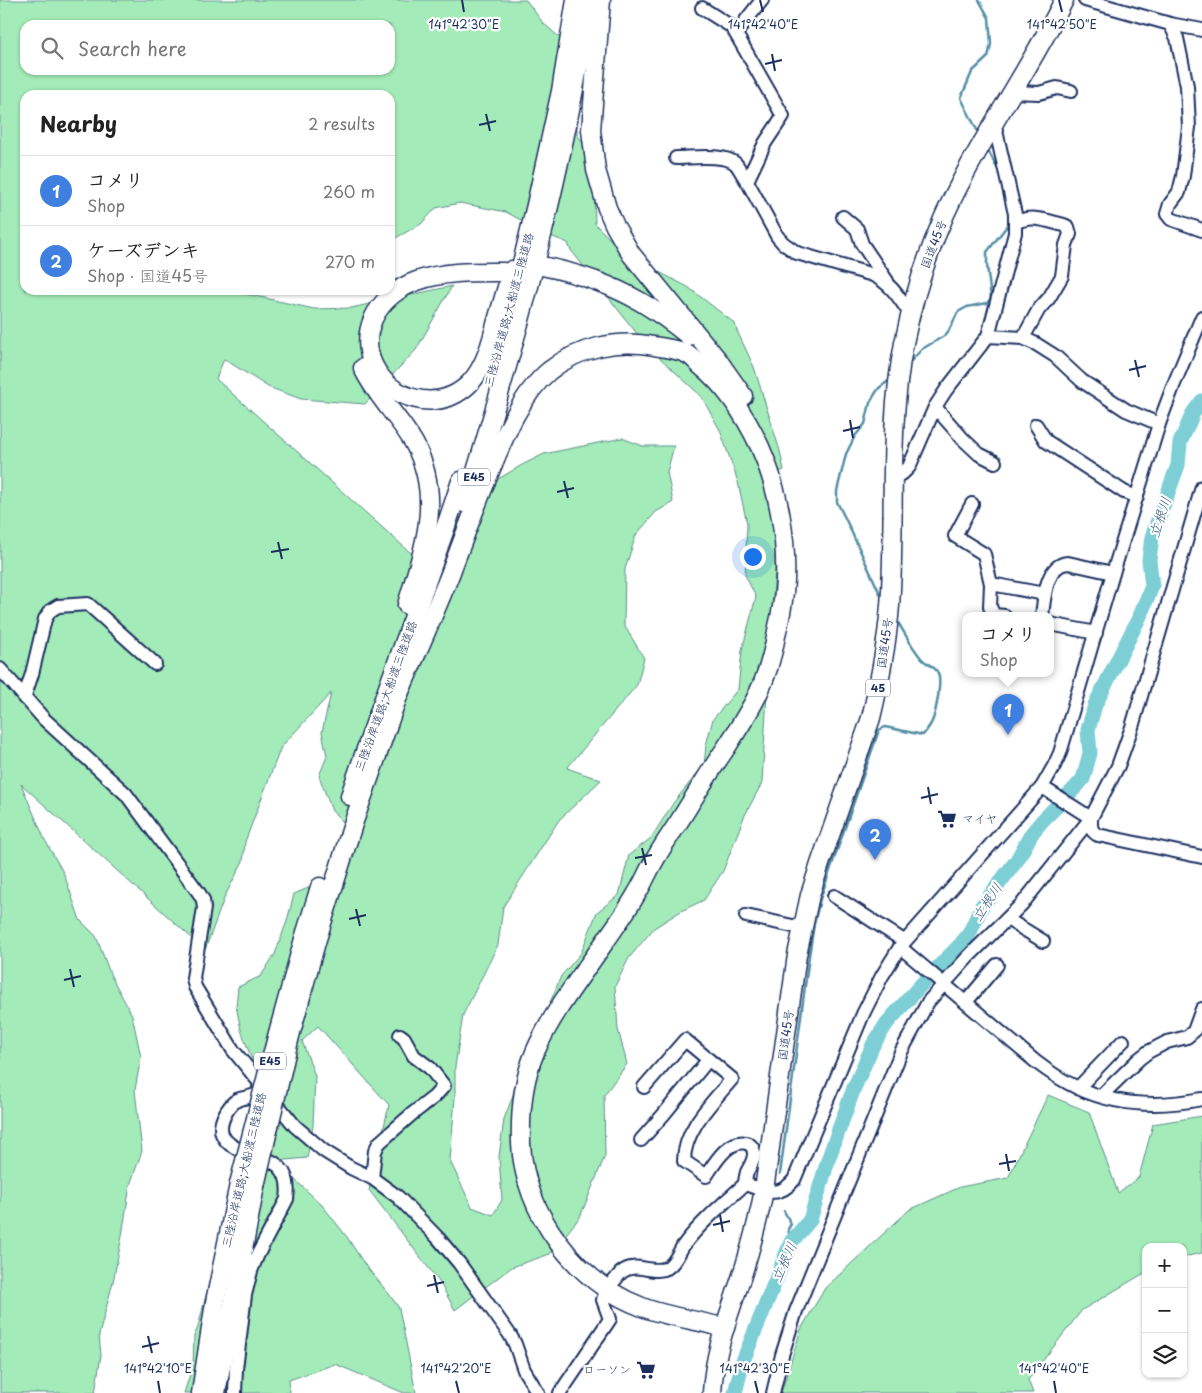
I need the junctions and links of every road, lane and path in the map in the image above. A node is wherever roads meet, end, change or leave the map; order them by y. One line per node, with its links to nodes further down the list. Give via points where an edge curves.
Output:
1 (576, 0): 14 (highway, 三陸沿岸道路;大船渡三陸道路 / E45)
2 (589, 0): 50 (highway, 三陸沿岸道路;大船渡三陸道路 / E45, via 559,160 520,323 460,523)
3 (601, 0): 30 (highway, via 591,130 596,170 607,208 630,254)
4 (762, 0): 10 (street)
5 (1064, 0): 12 (highway, 国道45号 / 45)
6 (1085, 0): 8 (street)
7 (702, 8): 10 (street)
8 (1170, 24): 9 (street); 19 (street, via 1177,38 1187,86 1189,127 1180,192 1170,204 1167,214 1171,219)
9 (1202, 30)
10 (736, 33): 16 (street, via 783,116 765,143)
11 (1071, 91): 12 (street, via 1057,88 1039,93)
12 (1012, 92): 13 (highway, 国道45号 / 45)
13 (994, 122): 18 (street); 26 (highway, 国道45号 / 45, via 948,210 928,257)
14 (547, 158): 25 (highway, via 488,354 471,382 460,391 441,400 407,396 388,386 372,364 368,347 370,326 383,302); 50 (highway, 三陸沿岸道路;大船渡三陸道路 / E45, via 513,302 476,432)
15 (676, 158): 16 (street, via 729,159)
16 (747, 181): 22 (street, via 777,236 789,248 813,259 873,275)
17 (843, 217): 22 (street, via 857,229 862,244)
18 (1016, 223): 28 (street); 29 (street, via 1038,218 1064,225 1070,234 1062,276)
19 (1202, 230)
20 (540, 271): 30 (highway, via 604,295 642,315)
21 (395, 280): 23 (highway, via 414,271 448,263 479,261 504,267 418,281)
22 (890, 286): 26 (street)
23 (395, 292)
24 (376, 295): 50 (highway, via 360,320 359,357 371,384 414,444 430,492 427,534 403,620)
25 (392, 295)
26 (911, 315): 35 (highway, 国道45号 / 45, via 898,377)
27 (1202, 318): 32 (street)
28 (988, 336): 29 (street); 31 (street)
29 (1023, 338): 32 (street, via 1055,356 1082,381 1126,410)
30 (711, 364): 50 (highway, via 687,354 628,343 582,352 548,372 519,409 498,452 447,582); 79 (highway, via 762,452 783,530 785,582 772,657 759,694 742,725 654,860 636,895 550,1023 535,1052 522,1097 521,1148 525,1171 540,1213 582,1270 624,1299 644,1308)
31 (935, 407): 34 (street, via 963,440); 35 (street, via 909,467 903,474)
32 (1159, 424): 37 (street)
33 (1036, 425): 37 (street, via 1046,441 1124,492)
34 (995, 462)
35 (892, 478): 57 (highway, 国道45号 / 45, via 891,590 877,695)
36 (1202, 487): 39 (street)
37 (1137, 497): 40 (street)
38 (972, 504): 41 (street, via 954,536 984,554)
39 (1197, 521): 52 (street, via 1118,766)
40 (1113, 573): 42 (street, via 1062,563 1051,573); 46 (street)
41 (991, 584): 42 (street); 43 (street, via 990,606)
42 (1045, 594): 44 (street)
43 (993, 612)
44 (1043, 612)
45 (1054, 625): 46 (street)
46 (1096, 633): 51 (street)
47 (155, 664): 49 (street, via 88,604 58,606 50,610 45,620)
48 (0, 670): 49 (street)
49 (24, 698): 67 (street, via 126,794 199,893 204,908 193,969 195,988 232,1050)
50 (390, 702): 75 (highway, 三陸沿岸道路;大船渡三陸道路 / E45, bridge, via 353,824 310,940 290,1036)
51 (1046, 790): 52 (street); 59 (street)
52 (1088, 816): 53 (street, via 1094,833); 56 (street, via 1022,904)
53 (1202, 857)
54 (834, 896): 59 (street)
55 (746, 916): 57 (street)
56 (1007, 919): 58 (street); 61 (street)
57 (802, 928): 76 (highway, 国道45号 / 45)
58 (1043, 941)
59 (904, 947): 61 (street); 76 (street, via 882,976 862,1014 794,1180 780,1192)
60 (997, 965): 62 (street)
61 (942, 982): 62 (street); 86 (street, via 901,1052 796,1311)
62 (966, 1002): 69 (street, via 1036,1062)
63 (1202, 1009): 70 (street, via 1194,1031 1187,1037 1167,1042 1148,1052)
64 (400, 1035): 73 (street, via 414,1056 430,1068 444,1086 379,1143)
65 (1123, 1041): 69 (street)
66 (708, 1060): 68 (street, via 685,1040); 72 (street); 74 (street, via 732,1080 698,1120 688,1140 684,1162 706,1176 727,1148 744,1142 753,1148 754,1155)
67 (260, 1083): 73 (street, via 294,1126 309,1139 344,1164); 82 (street, via 258,1092 236,1101 228,1110 222,1122 222,1133 233,1146 274,1162 282,1169 288,1183 288,1198 251,1270 245,1295)
68 (644, 1087)
69 (1078, 1088): 70 (street)
70 (1101, 1096): 71 (street, via 1147,1104)
71 (1202, 1099)
72 (641, 1140)
73 (372, 1178): 83 (street, via 398,1197 459,1263 510,1335 524,1370)
74 (745, 1184): 76 (street); 77 (street, via 689,1238 671,1264 658,1270 629,1268)
75 (247, 1185): 80 (highway, 三陸沿岸道路;大船渡三陸道路 / E45, via 215,1302); 81 (highway, 三陸沿岸道路;大船渡三陸道路 / E45)
76 (764, 1190): 79 (highway, 国道45号 / 45, via 747,1260)
77 (614, 1280)
78 (604, 1297): 84 (street, via 610,1319)
79 (724, 1328): 85 (highway, 国道45号 / 45)
80 (201, 1393)
81 (216, 1393)
82 (235, 1393)
83 (538, 1393)
84 (560, 1393)
85 (712, 1393)
86 (773, 1393)

